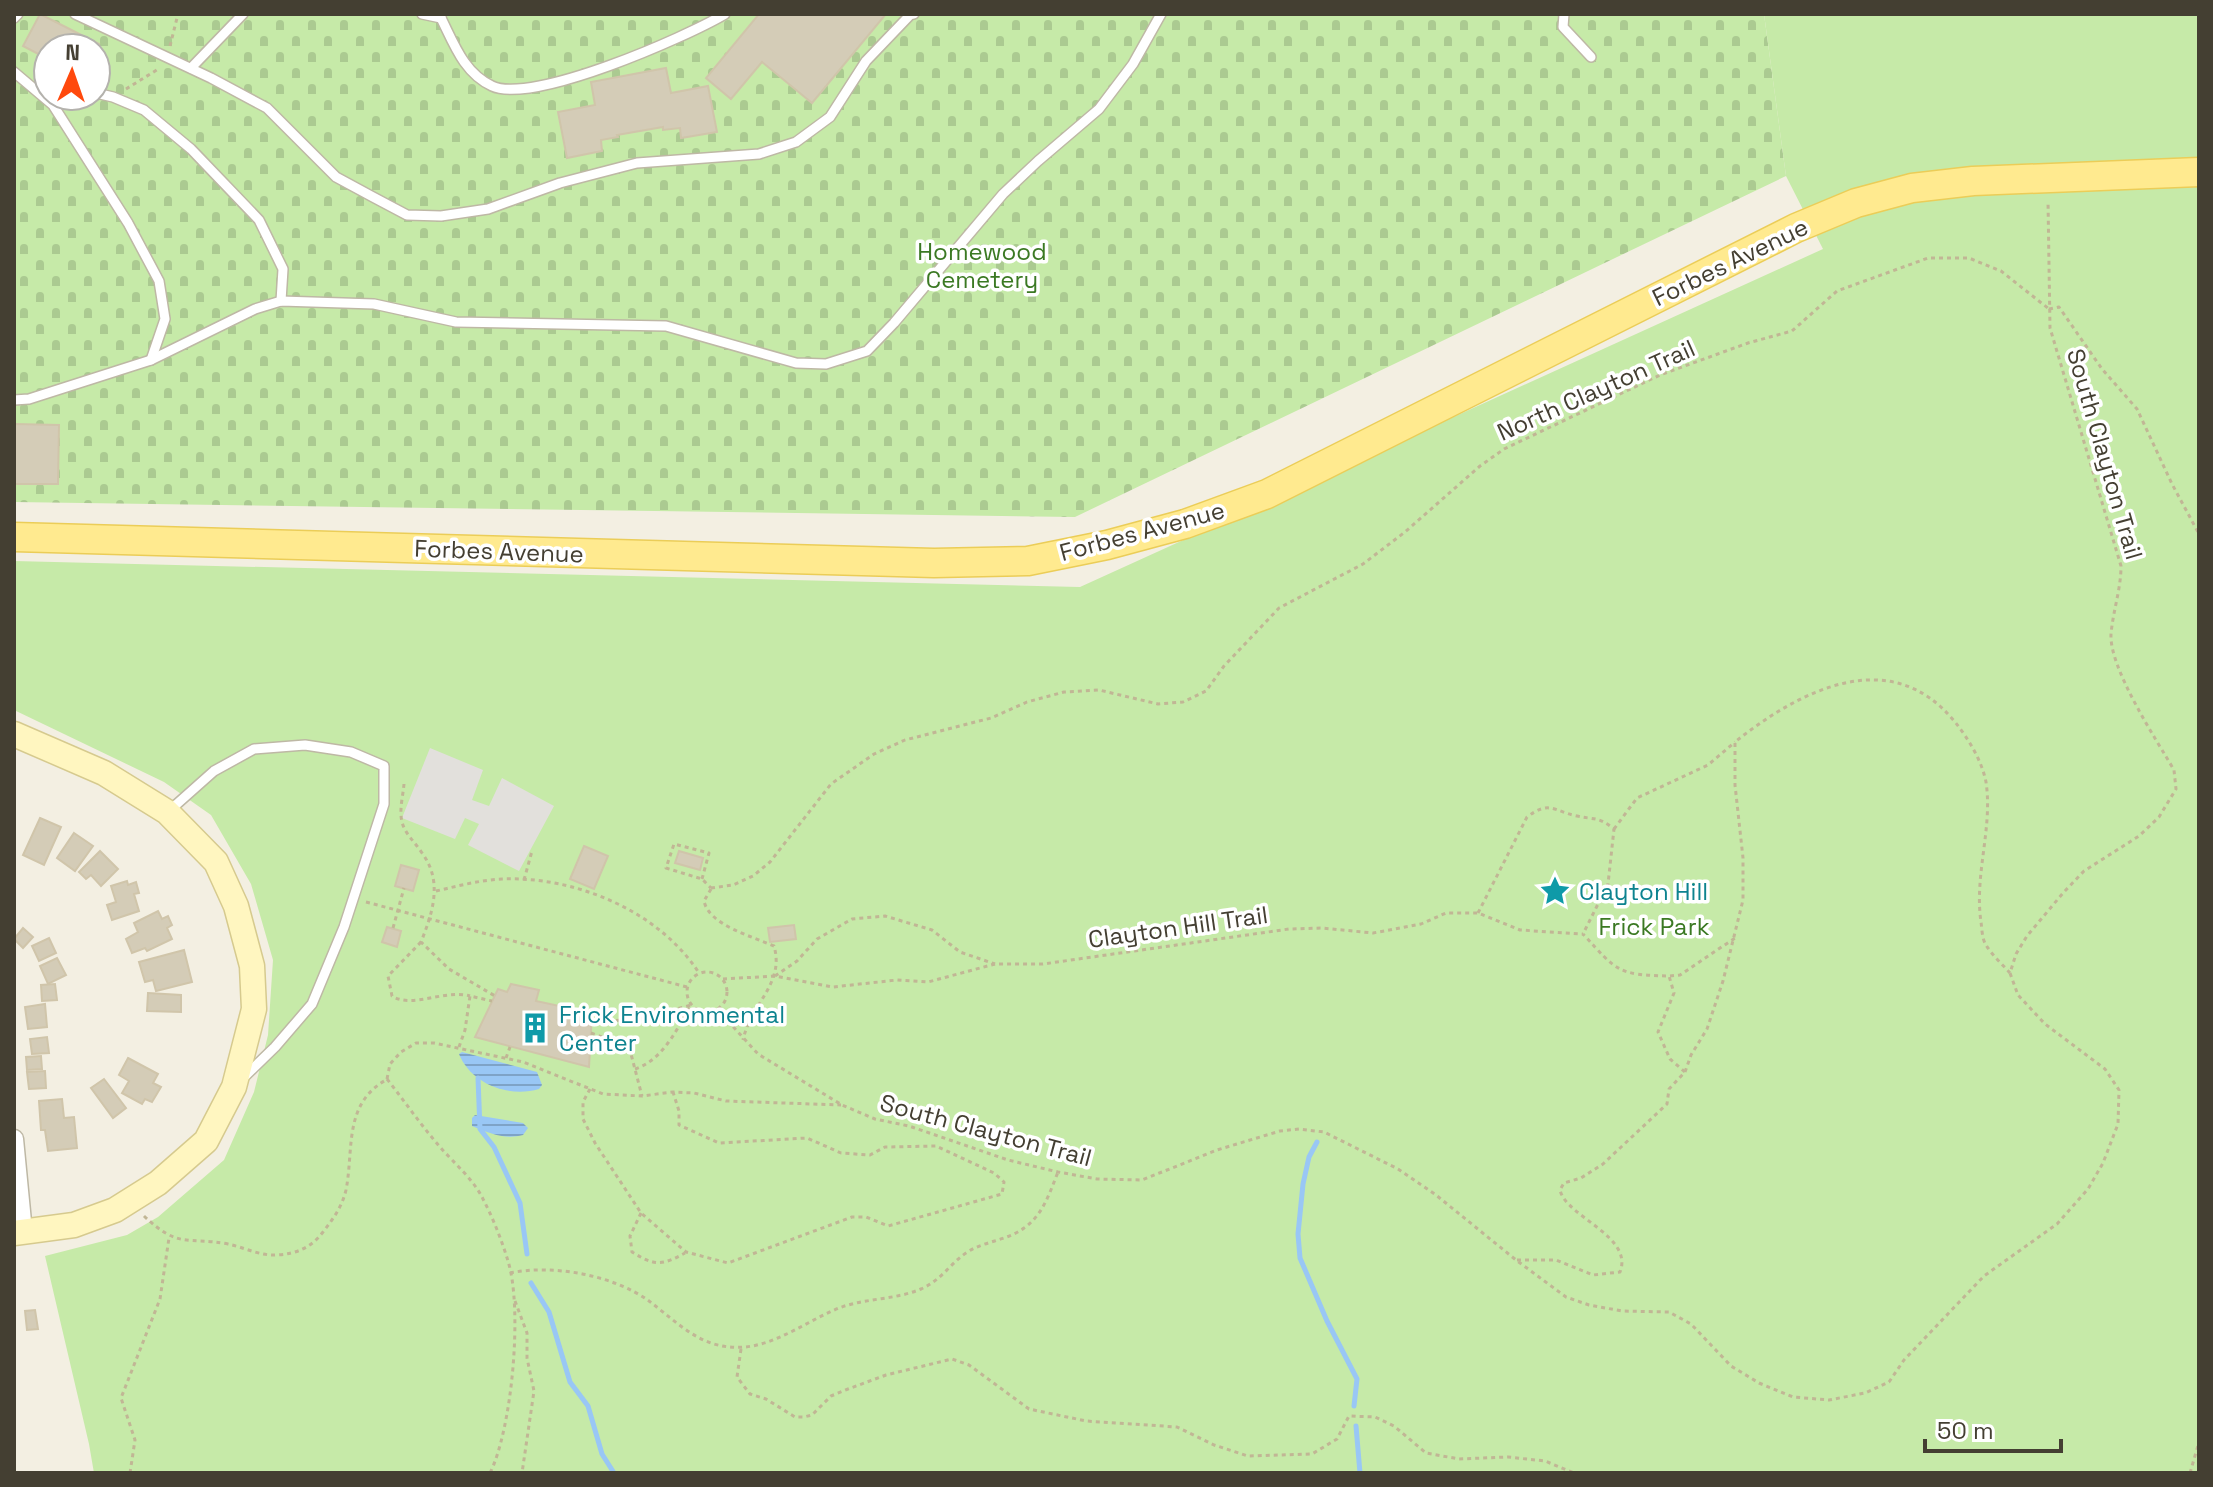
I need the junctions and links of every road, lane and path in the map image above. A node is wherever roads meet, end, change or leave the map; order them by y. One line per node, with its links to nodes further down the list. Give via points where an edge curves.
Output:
1 (75, 14): 11 (lane)
2 (178, 14): 11 (path)
3 (243, 14): 12 (lane)
4 (422, 14): 9 (lane)
5 (725, 14): 9 (lane, via 646,51 533,89 494,87 467,69)
6 (914, 14): 12 (lane, via 866,61 830,117 796,142 759,154 637,163 488,209 441,216 407,215 336,177 267,108)
7 (1161, 14): 19 (lane, via 1099,109 1003,194 867,351 840,360 796,363 666,326 456,322 374,304)
8 (1564, 14): 10 (lane, via 1563,27)
9 (441, 16)
10 (1591, 57)
11 (171, 59): 12 (lane); 15 (path)
12 (191, 68)
13 (14, 72): 14 (lane)
14 (32, 85)
15 (113, 97): 19 (lane, via 144,110 191,149 259,220 283,269)
16 (57, 112): 21 (lane, via 159,281 165,319)
17 (2199, 172): 18 (main road, Forbes Avenue)
18 (2056, 189): 20 (path, South Clayton Trail); 24 (main road, Forbes Avenue, via 1973,181 1912,188 1856,203 1796,228 1267,494 1185,524 1028,561 934,563)
19 (281, 301): 21 (lane)
20 (2049, 309): 23 (path, North Clayton Trail, via 2059,307 2137,409); 34 (path, North Clayton Trail, via 2001,271 1969,258 1928,258 1837,291 1792,331 1660,375 1504,449 1363,564 1279,608 1206,691 1183,702 1158,704 1099,690 1064,692 905,740 831,784 753,876); 46 (path, South Clayton Trail, via 2050,328 2121,566 2111,636 2114,660 2174,770 2176,789 2139,836 2084,871 2063,893 2027,936)
21 (151, 360): 22 (lane)
22 (14, 400)
23 (2199, 534)
24 (14, 537)
25 (14, 734): 28 (street, via 104,773)
26 (1735, 742): 29 (path, via 1708,765 1637,798); 42 (path, via 1743,900); 46 (path, via 1796,702 1857,680 1884,679 1941,704 1972,748 1985,779 1977,899 1984,943)
27 (404, 784): 35 (path, via 402,825 428,860)
28 (167, 812): 36 (lane, via 214,771 254,749 305,745 351,752 384,766 384,804); 65 (street, via 216,862 236,906 252,966 254,1009)
29 (1614, 829): 38 (path, via 1600,818 1553,806 1536,810 1527,817); 41 (path, via 1608,884)
30 (532, 851): 32 (path)
31 (702, 879): 31 (path, via 709,853 674,844 666,868); 34 (path)
32 (524, 880): 35 (path, via 483,881); 45 (path, via 561,884 617,903 660,931)
33 (404, 888): 37 (path)
34 (711, 888): 47 (path, via 704,901 706,911 774,946)
35 (436, 891): 39 (path)
36 (352, 898): 37 (path); 65 (lane, via 312,1004)
37 (398, 910): 39 (path); 40 (path)
38 (1478, 913): 41 (path, Clayton Hill Trail, via 1520,930); 44 (path, Clayton Hill Trail, via 1446,913 1421,924 1373,933 1289,929 1043,964)
39 (430, 919): 43 (path); 50 (path)
40 (393, 928)
41 (1583, 934): 48 (path, via 1616,970)
42 (1735, 938): 48 (path, via 1680,975); 63 (path, via 1707,1029)
43 (421, 942): 51 (path, via 388,976 392,996 406,1002 440,994); 52 (path, via 449,969)
44 (995, 964): 47 (path, Clayton Hill Trail, via 928,982 833,987); 47 (path, via 960,952 932,930 885,916 852,919 817,939)
45 (699, 973): 49 (path, via 712,972); 50 (path)
46 (2010, 973): 79 (path, South Clayton Trail, via 2018,995 2045,1024 2105,1069 2119,1090 2118,1124 2088,1189 2057,1224 1984,1276 1889,1382 1829,1400 1793,1397 1731,1366 1691,1324 1669,1312 1622,1311 1566,1297)
47 (775, 976): 49 (path, Clayton Hill Trail); 58 (path, via 747,1022)
48 (1669, 976): 63 (path, via 1674,993 1658,1032 1670,1059)
49 (723, 979): 55 (path, via 726,998)
50 (687, 987): 54 (path)
51 (470, 996): 53 (path); 59 (path)
52 (495, 996)
53 (492, 1001)
54 (691, 1005): 55 (path, via 702,1012); 56 (path, via 652,1016); 62 (path, via 671,1040 648,1064)
55 (717, 1009): 58 (path, South Clayton Trail)
56 (592, 1022)
57 (591, 1033): 62 (path, via 624,1045)
58 (743, 1040): 69 (path, South Clayton Trail)
59 (461, 1047): 61 (path); 64 (path, via 416,1043 390,1064)
60 (510, 1047): 61 (path)
61 (506, 1058): 66 (path)
62 (635, 1069): 68 (path)
63 (1685, 1072): 79 (path, via 1669,1089 1667,1104 1603,1164 1560,1190 1562,1198 1620,1253 1620,1272 1593,1275 1556,1260)
64 (387, 1079): 77 (path, via 367,1095 354,1118 339,1211 314,1244 272,1255 225,1243); 80 (path, via 483,1196)
65 (234, 1087): 74 (street, via 206,1141)
66 (590, 1089): 68 (path); 75 (path, via 583,1119)
67 (673, 1092): 68 (path); 69 (path, via 726,1101); 72 (path, via 679,1125 719,1143 807,1138 841,1153 870,1155 885,1147)
68 (642, 1096)
69 (842, 1105): 70 (path, South Clayton Trail)
70 (939, 1136): 72 (path); 73 (path, South Clayton Trail)
71 (14, 1139): 76 (street)
72 (936, 1146): 78 (path, via 994,1173 1004,1182 1002,1194 888,1226 852,1217 728,1263)
73 (1058, 1172): 79 (path, South Clayton Trail, via 1142,1180 1280,1131 1324,1132 1398,1169); 82 (path, via 1044,1206 1025,1228 968,1252 921,1289 840,1308 767,1343)
74 (130, 1203): 76 (street, via 74,1225); 77 (path)
75 (641, 1213): 78 (path); 78 (path, via 630,1236 632,1252 649,1262 666,1263)
76 (18, 1232)
77 (169, 1238): 84 (path, via 160,1299 121,1398 135,1440)
78 (686, 1252)
79 (1516, 1260)
80 (510, 1273): 81 (path); 82 (path, via 566,1269 618,1286 712,1344)
81 (513, 1298): 85 (path, via 514,1350 503,1437); 86 (path, via 527,1333 534,1391)
82 (741, 1349): 87 (path, via 737,1377 750,1394 795,1417 812,1415 831,1396 886,1375 952,1359 969,1365 1029,1409 1086,1421 1177,1427 1248,1456 1312,1454 1337,1439 1349,1416 1375,1417 1426,1453 1545,1461)
83 (2199, 1442): 88 (path)
84 (130, 1473)
85 (490, 1473)
86 (522, 1473)
87 (1574, 1473)
88 (2190, 1473)

